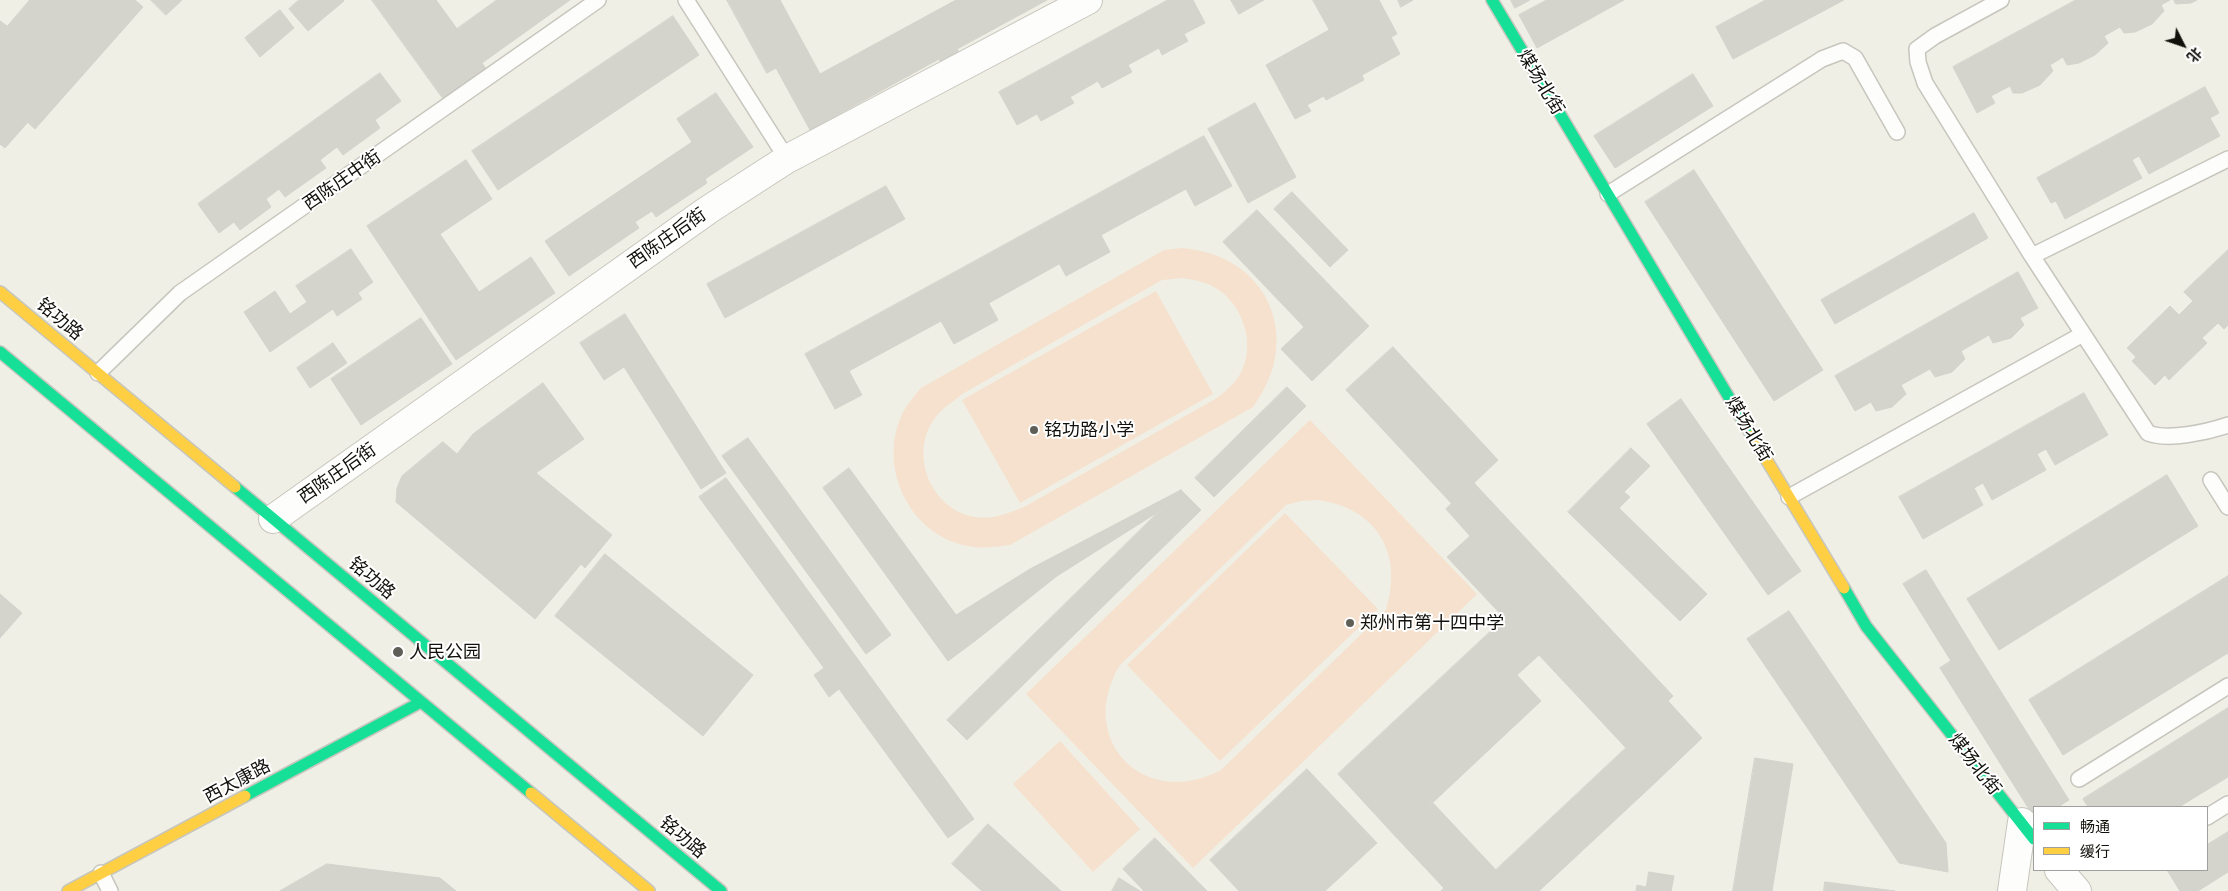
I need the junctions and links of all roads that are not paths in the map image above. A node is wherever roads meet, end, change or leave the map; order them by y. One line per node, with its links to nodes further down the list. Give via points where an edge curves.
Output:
1 (598, 0): 14 (lane, 西陈庄中街, via 180,293)
2 (686, 0): 7 (lane)
3 (1088, 0): 7 (street, 西陈庄后街)
4 (1492, 0): 9 (main road, 煤场北街)
5 (2001, 0): 10 (lane, via 1917,49 1918,62 1925,83)
6 (1896, 132): 9 (lane, via 1855,58 1843,51 1822,59)
7 (788, 159): 19 (street, 西陈庄后街, via 708,210)
8 (2228, 160): 10 (lane)
9 (1608, 194): 17 (main road, 煤场北街)
10 (2032, 256): 12 (lane)
11 (0, 292): 14 (main road, 铭功路)
12 (2083, 334): 15 (lane, via 2148,433 2158,437 2210,431); 17 (lane)
13 (0, 352): 21 (main road)
14 (98, 374): 19 (main road, 铭功路)
15 (2228, 424)
16 (2211, 480): 18 (lane)
17 (1790, 497): 25 (main road, 煤场北街, via 1866,626)
18 (2228, 507)
19 (273, 519): 31 (main road, 铭功路)
20 (2228, 686): 22 (lane)
21 (421, 702): 27 (main road, 西太康路); 30 (main road)
22 (2078, 779)
23 (2228, 804): 24 (lane)
24 (2208, 816)
25 (2028, 830): 32 (street)
26 (2060, 871): 33 (street)
27 (101, 873): 28 (main road, 西太康路); 29 (lane)
28 (68, 891)
29 (110, 891)
30 (649, 891)
31 (721, 891)
32 (2012, 891)
33 (2077, 891)

